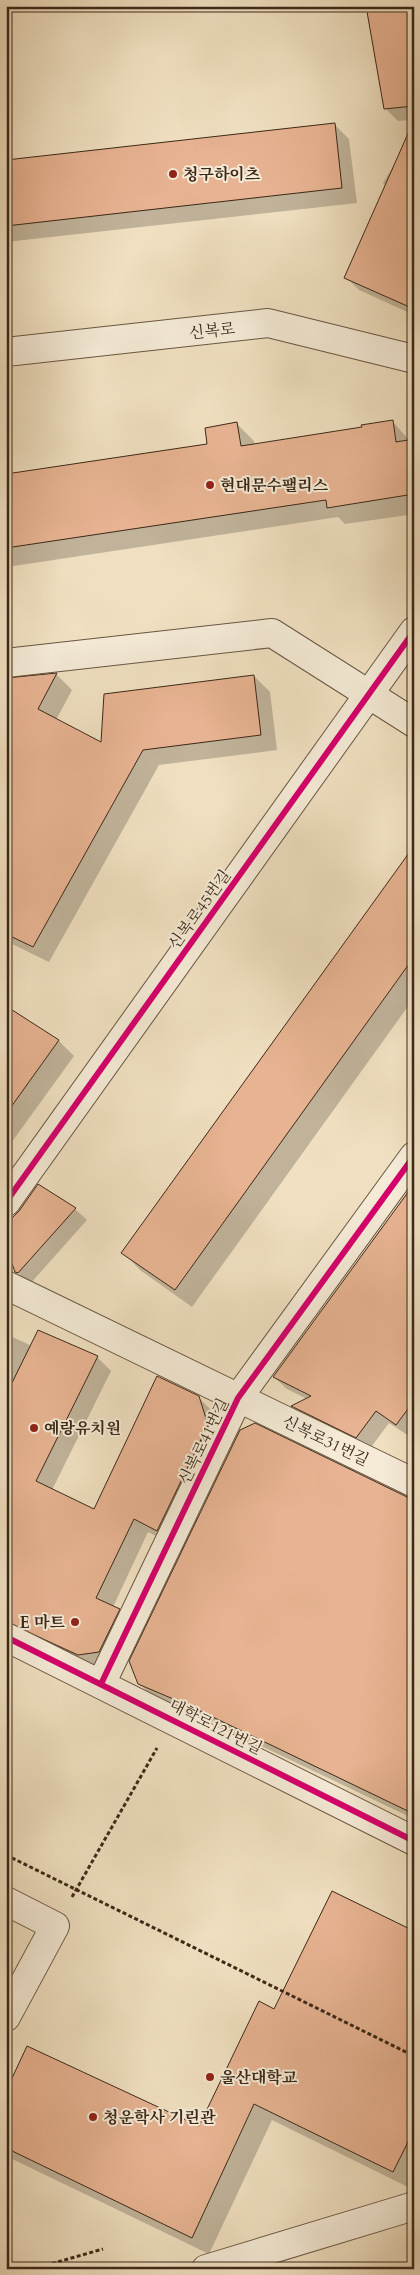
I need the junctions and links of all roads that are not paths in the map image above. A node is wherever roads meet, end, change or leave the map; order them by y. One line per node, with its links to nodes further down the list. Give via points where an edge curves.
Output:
1 (6, 352): 2 (street, 신복로, via 268,323)
2 (414, 359)
3 (414, 631): 5 (street, 신복로45번길)
4 (6, 663): 5 (street, via 272,633)
5 (369, 694): 6 (street); 8 (street, 신복로45번길)
6 (414, 723)
7 (414, 1156): 10 (street, 신복로41번길)
8 (6, 1202)
9 (6, 1285): 10 (street, 신복로31번길)
10 (238, 1398): 11 (street, 신복로31번길); 13 (street, 신복로41번길)
11 (414, 1483)
12 (6, 1637): 13 (street, 대학로121번길)
13 (101, 1684): 14 (street, 대학로121번길)
14 (414, 1841)
15 (6, 1901): 16 (street, via 56,1926)
16 (6, 2017)
17 (414, 2206): 18 (street)
18 (206, 2269)

